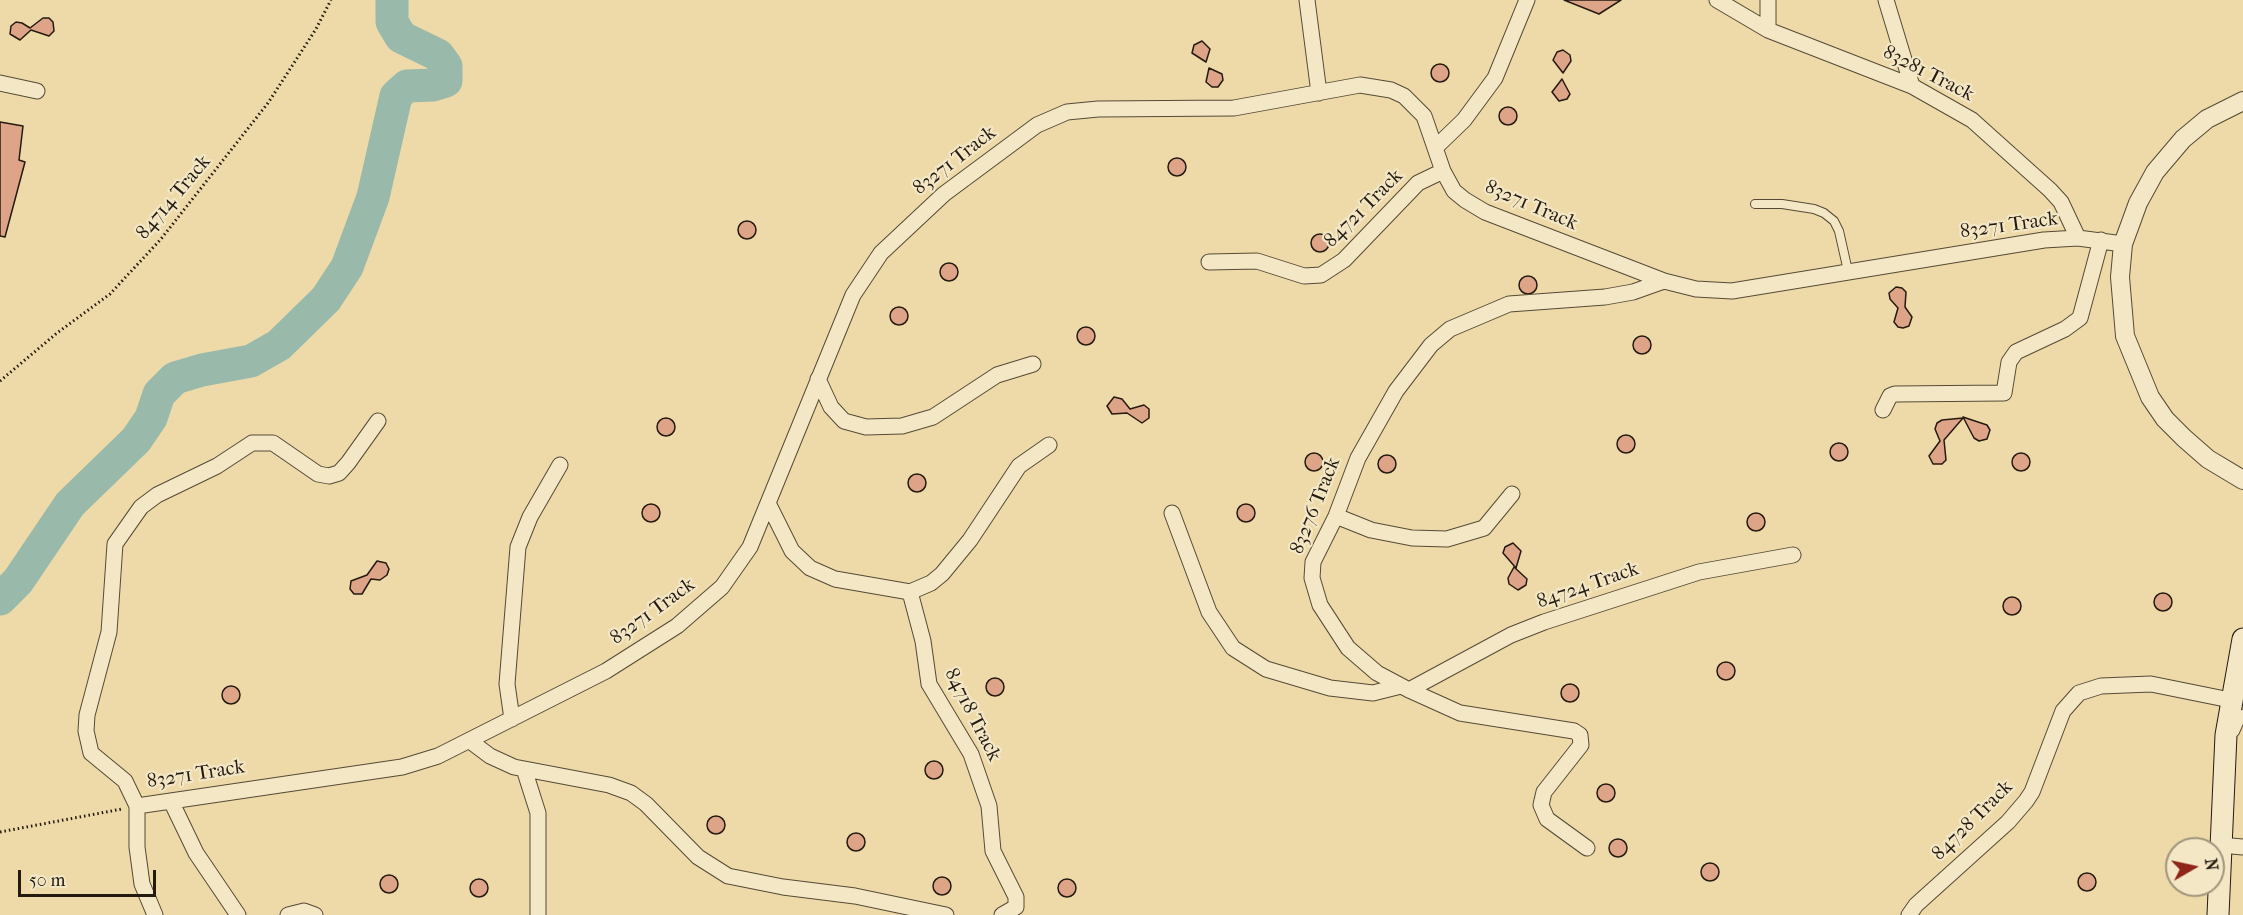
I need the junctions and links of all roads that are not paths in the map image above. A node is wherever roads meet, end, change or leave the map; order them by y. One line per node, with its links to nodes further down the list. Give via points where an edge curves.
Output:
1 (1306, 0): 10 (street)
2 (1527, 0): 12 (street, via 1495,78 1464,120)
3 (1718, 0): 6 (street, 83281 Track)
4 (1768, 0): 6 (street)
5 (1886, 0): 8 (street)
6 (1768, 30): 8 (street, 83281 Track)
7 (0, 83): 9 (street)
8 (1912, 86): 15 (street, 83281 Track, via 1972,120 2028,168 2061,202)
9 (37, 91)
10 (1319, 93): 12 (street, 83271 Track, via 1360,85 1391,90 1404,96 1424,116); 22 (street, 83271 Track, via 1234,108 1080,109 1036,125 944,194 881,253 853,295)
11 (2243, 101): 17 (street, via 2207,119 2163,162 2138,203)
12 (1436, 147): 13 (street, 83271 Track)
13 (1443, 171): 18 (street, 84721 Track, via 1418,183 1344,260 1321,275 1304,276 1257,261); 20 (street, 83271 Track, via 1454,191 1485,212)
14 (1755, 204): 19 (lane, via 1782,204 1824,213 1839,231)
15 (2078, 238): 16 (street, 83271 Track); 19 (street, 83271 Track, via 2010,244)
16 (2101, 240): 17 (street, 83271 Track); 23 (street, via 2080,318 2016,352 2009,362 2004,393 1895,394)
17 (2123, 244): 27 (street, via 2120,300 2125,336 2150,397 2184,438 2208,459)
18 (1209, 261)
19 (1848, 271): 20 (street, 83271 Track, via 1732,291 1696,289)
20 (1664, 281): 31 (street, 83276 Track, via 1605,297 1509,304 1450,329 1431,345 1396,392 1358,458)
21 (1033, 364): 22 (street, via 997,375 933,417 902,426 855,426 837,416)
22 (818, 379): 29 (street, 83271 Track)
23 (1883, 410)
24 (378, 421): 41 (street, via 339,473 318,474 273,443 252,443 217,466 157,495 141,507 124,529 115,544 108,640 86,731 91,753 125,781)
25 (1049, 445): 33 (street, via 1018,466 970,540 942,574)
26 (560, 465): 37 (street, via 518,547 507,684)
27 (2243, 480)
28 (1512, 494): 31 (street, via 1484,528 1447,539 1412,538 1371,530)
29 (769, 505): 33 (street, via 792,551 810,568 835,579); 37 (street, 83271 Track, via 737,567 722,586 677,626 606,671)
30 (1172, 513): 35 (street, 84724 Track, via 1209,612 1233,648 1266,669 1330,688 1373,693)
31 (1336, 516): 35 (street, 83276 Track, via 1313,562 1315,592 1348,648 1361,661)
32 (1793, 555): 35 (street, 84724 Track, via 1699,572 1545,622)
33 (910, 592): 53 (street, 84718 Track, via 929,684 971,754 989,806 993,851 1016,897 1016,907)
34 (2243, 639): 36 (main road)
35 (1405, 688): 45 (street, 83276 Track, via 1472,716 1577,732 1581,745 1544,792 1541,806 1547,819)
36 (2237, 707): 42 (main road, via 2225,745); 54 (street, 84728 Track, via 2151,684 2100,686 2079,693 2063,711 2026,801)
37 (512, 719): 38 (street, 83271 Track)
38 (470, 741): 39 (street, via 490,756); 40 (street, 83271 Track, via 402,767)
39 (524, 769): 51 (street, via 538,813); 52 (street, via 631,793 698,857 728,876)
40 (171, 801): 41 (street, 83271 Track); 48 (street, via 196,853)
41 (137, 806): 47 (street, via 142,884)
42 (2220, 837)
43 (2225, 845): 44 (street)
44 (2243, 847)
45 (1587, 848)
46 (2219, 897): 55 (main road)
47 (155, 915)
48 (238, 915)
49 (288, 915): 50 (street, via 304,911)
50 (315, 915)
51 (538, 915)
52 (946, 915)
53 (1002, 915)
54 (1909, 915)
55 (2218, 915)

